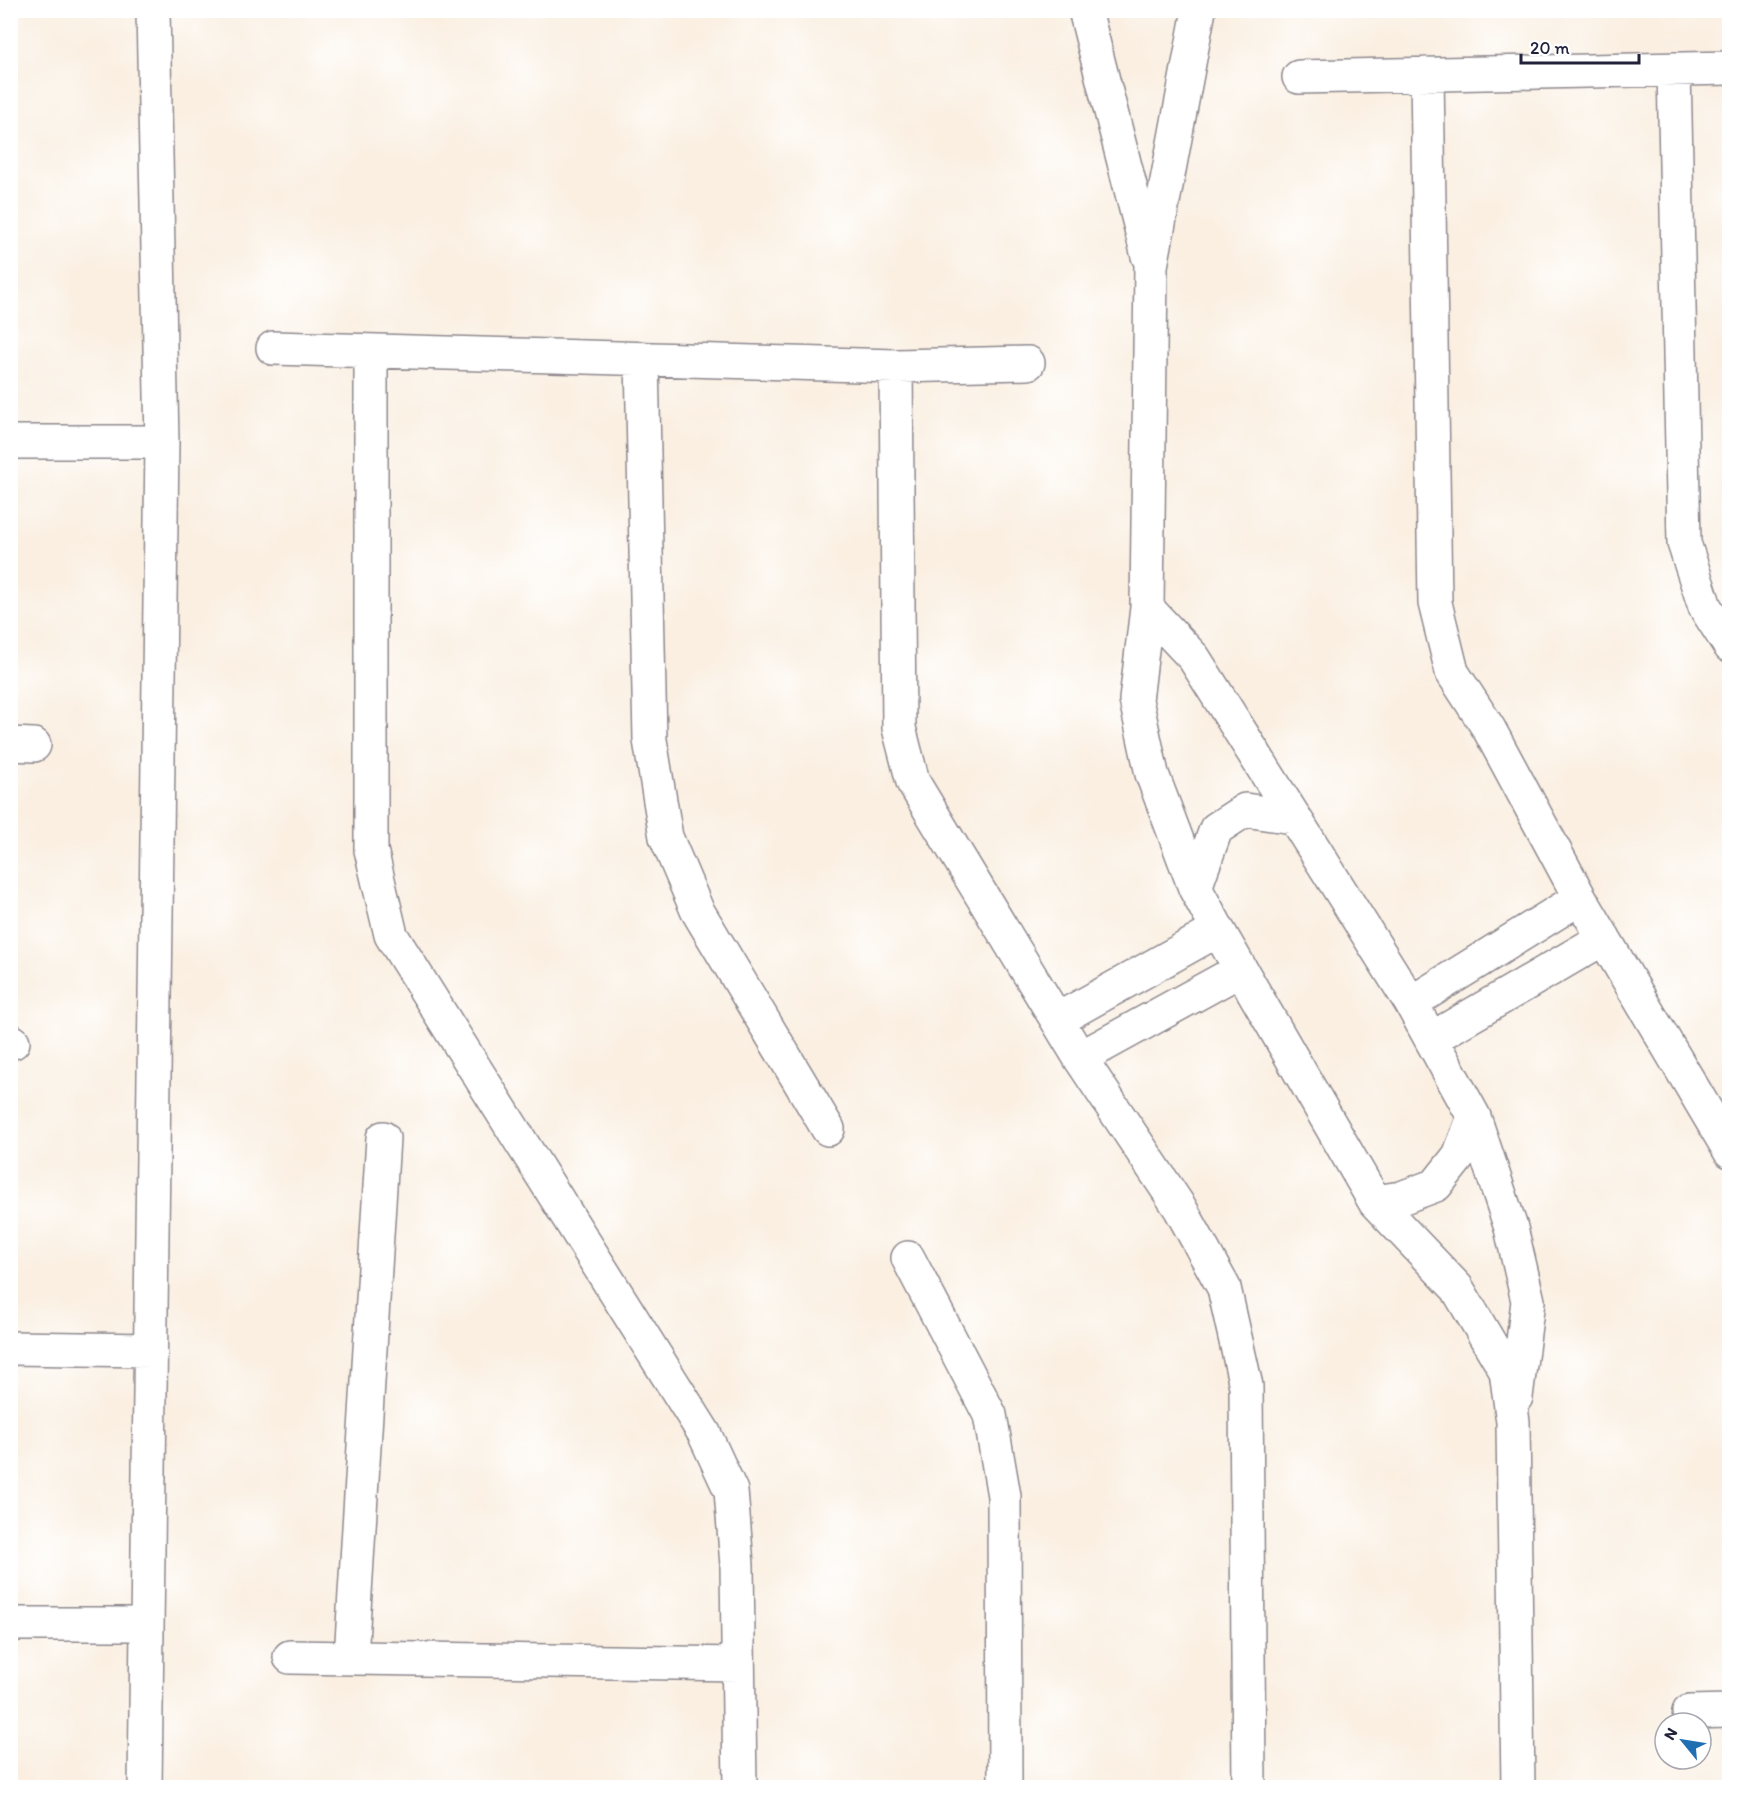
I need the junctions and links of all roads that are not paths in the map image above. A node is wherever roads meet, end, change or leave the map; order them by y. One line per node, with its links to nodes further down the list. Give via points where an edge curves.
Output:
1 (153, 10): 15 (street)
2 (1085, 10): 8 (street)
3 (1199, 10): 8 (street)
4 (1730, 68): 5 (street)
5 (1674, 69): 6 (street); 17 (street, via 1684,543 1705,607)
6 (1427, 74): 7 (street); 20 (street, via 1435,603 1452,672 1489,729)
7 (1299, 77)
8 (1151, 266): 16 (street)
9 (273, 348): 10 (street)
10 (371, 351): 11 (street); 41 (street, via 371,850 392,935 704,1433 731,1491 737,1565)
11 (642, 359): 13 (street); 29 (street, via 650,740 666,837 697,910)
12 (1028, 363): 13 (street)
13 (896, 366): 25 (street, via 899,728 913,782)
14 (10, 442): 15 (street)
15 (162, 442): 35 (street)
16 (1147, 608): 18 (street, via 1194,658); 19 (street, via 1136,700 1152,774)
17 (1730, 646)
18 (1293, 817): 19 (street, via 1245,810 1216,829); 24 (street)
19 (1195, 888): 21 (street)
20 (1580, 898): 22 (street); 24 (street)
21 (1218, 930): 23 (street); 25 (street)
22 (1604, 938): 26 (street); 31 (street)
23 (1240, 970): 27 (street); 32 (street)
24 (1411, 1003): 26 (street)
25 (1057, 1020): 27 (street)
26 (1431, 1040): 28 (street)
27 (1080, 1058): 47 (street, via 1180,1208 1224,1288 1246,1386)
28 (1474, 1117): 32 (street, via 1459,1156 1436,1185 1401,1198); 36 (street, via 1511,1228 1528,1301)
29 (828, 1129)
30 (383, 1138): 40 (street)
31 (1730, 1150)
32 (1375, 1202): 36 (street, via 1457,1288 1506,1371)
33 (908, 1258): 46 (street, via 990,1415 1004,1496)
34 (10, 1348): 35 (street)
35 (150, 1350): 38 (street)
36 (1513, 1422): 48 (street)
37 (10, 1624): 38 (street)
38 (147, 1624): 44 (street)
39 (290, 1658): 40 (street)
40 (351, 1658): 41 (street)
41 (738, 1664): 45 (street)
42 (1713, 1712): 43 (street)
43 (1730, 1712)
44 (145, 1788)
45 (740, 1788)
46 (1005, 1788)
47 (1249, 1788)
48 (1518, 1788)

